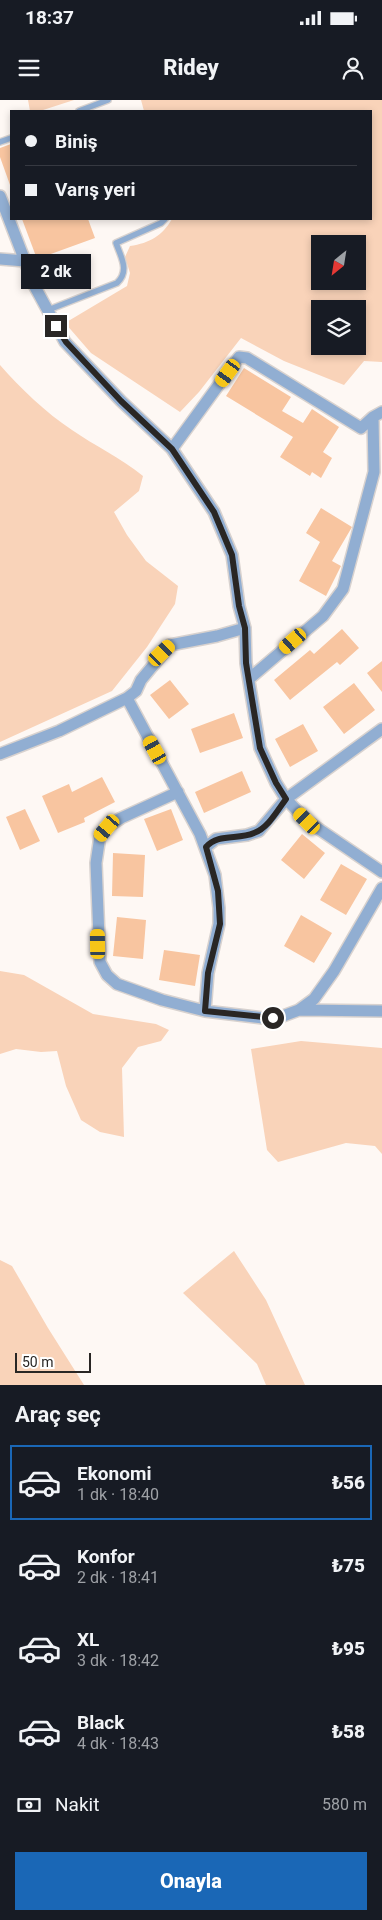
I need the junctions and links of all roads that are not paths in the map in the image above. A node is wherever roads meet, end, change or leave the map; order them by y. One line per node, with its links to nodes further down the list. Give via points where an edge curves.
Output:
1 (108, 100): 2 (lane)
2 (83, 110)
3 (0, 196): 6 (street)
4 (164, 220): 7 (lane, via 116,243 124,266 122,278 117,283)
5 (0, 258): 6 (street)
6 (25, 261): 7 (street)
7 (48, 310): 9 (street, via 66,342)
8 (377, 415): 9 (street, via 360,428 247,358 239,357); 11 (street, via 374,472 343,589 323,616)
9 (172, 449): 10 (street, via 214,512 232,555)
10 (245, 628): 11 (street); 12 (street, via 170,645 140,680 136,691)
11 (249, 679): 16 (street, via 260,748)
12 (127, 698): 14 (street, via 59,731); 15 (street)
13 (382, 729): 16 (street)
14 (0, 754)
15 (178, 792): 17 (street); 21 (street, via 121,818 100,836 96,862 100,962 117,984)
16 (286, 799): 17 (street, via 259,831 216,839); 18 (street, via 307,821)
17 (206, 847): 21 (street, via 218,891 220,924 208,973)
18 (382, 872)
19 (382, 888): 20 (street, via 334,971 314,999)
20 (299, 1010): 21 (street, via 263,1018); 22 (street)
21 (205, 1011)
22 (382, 1011)

